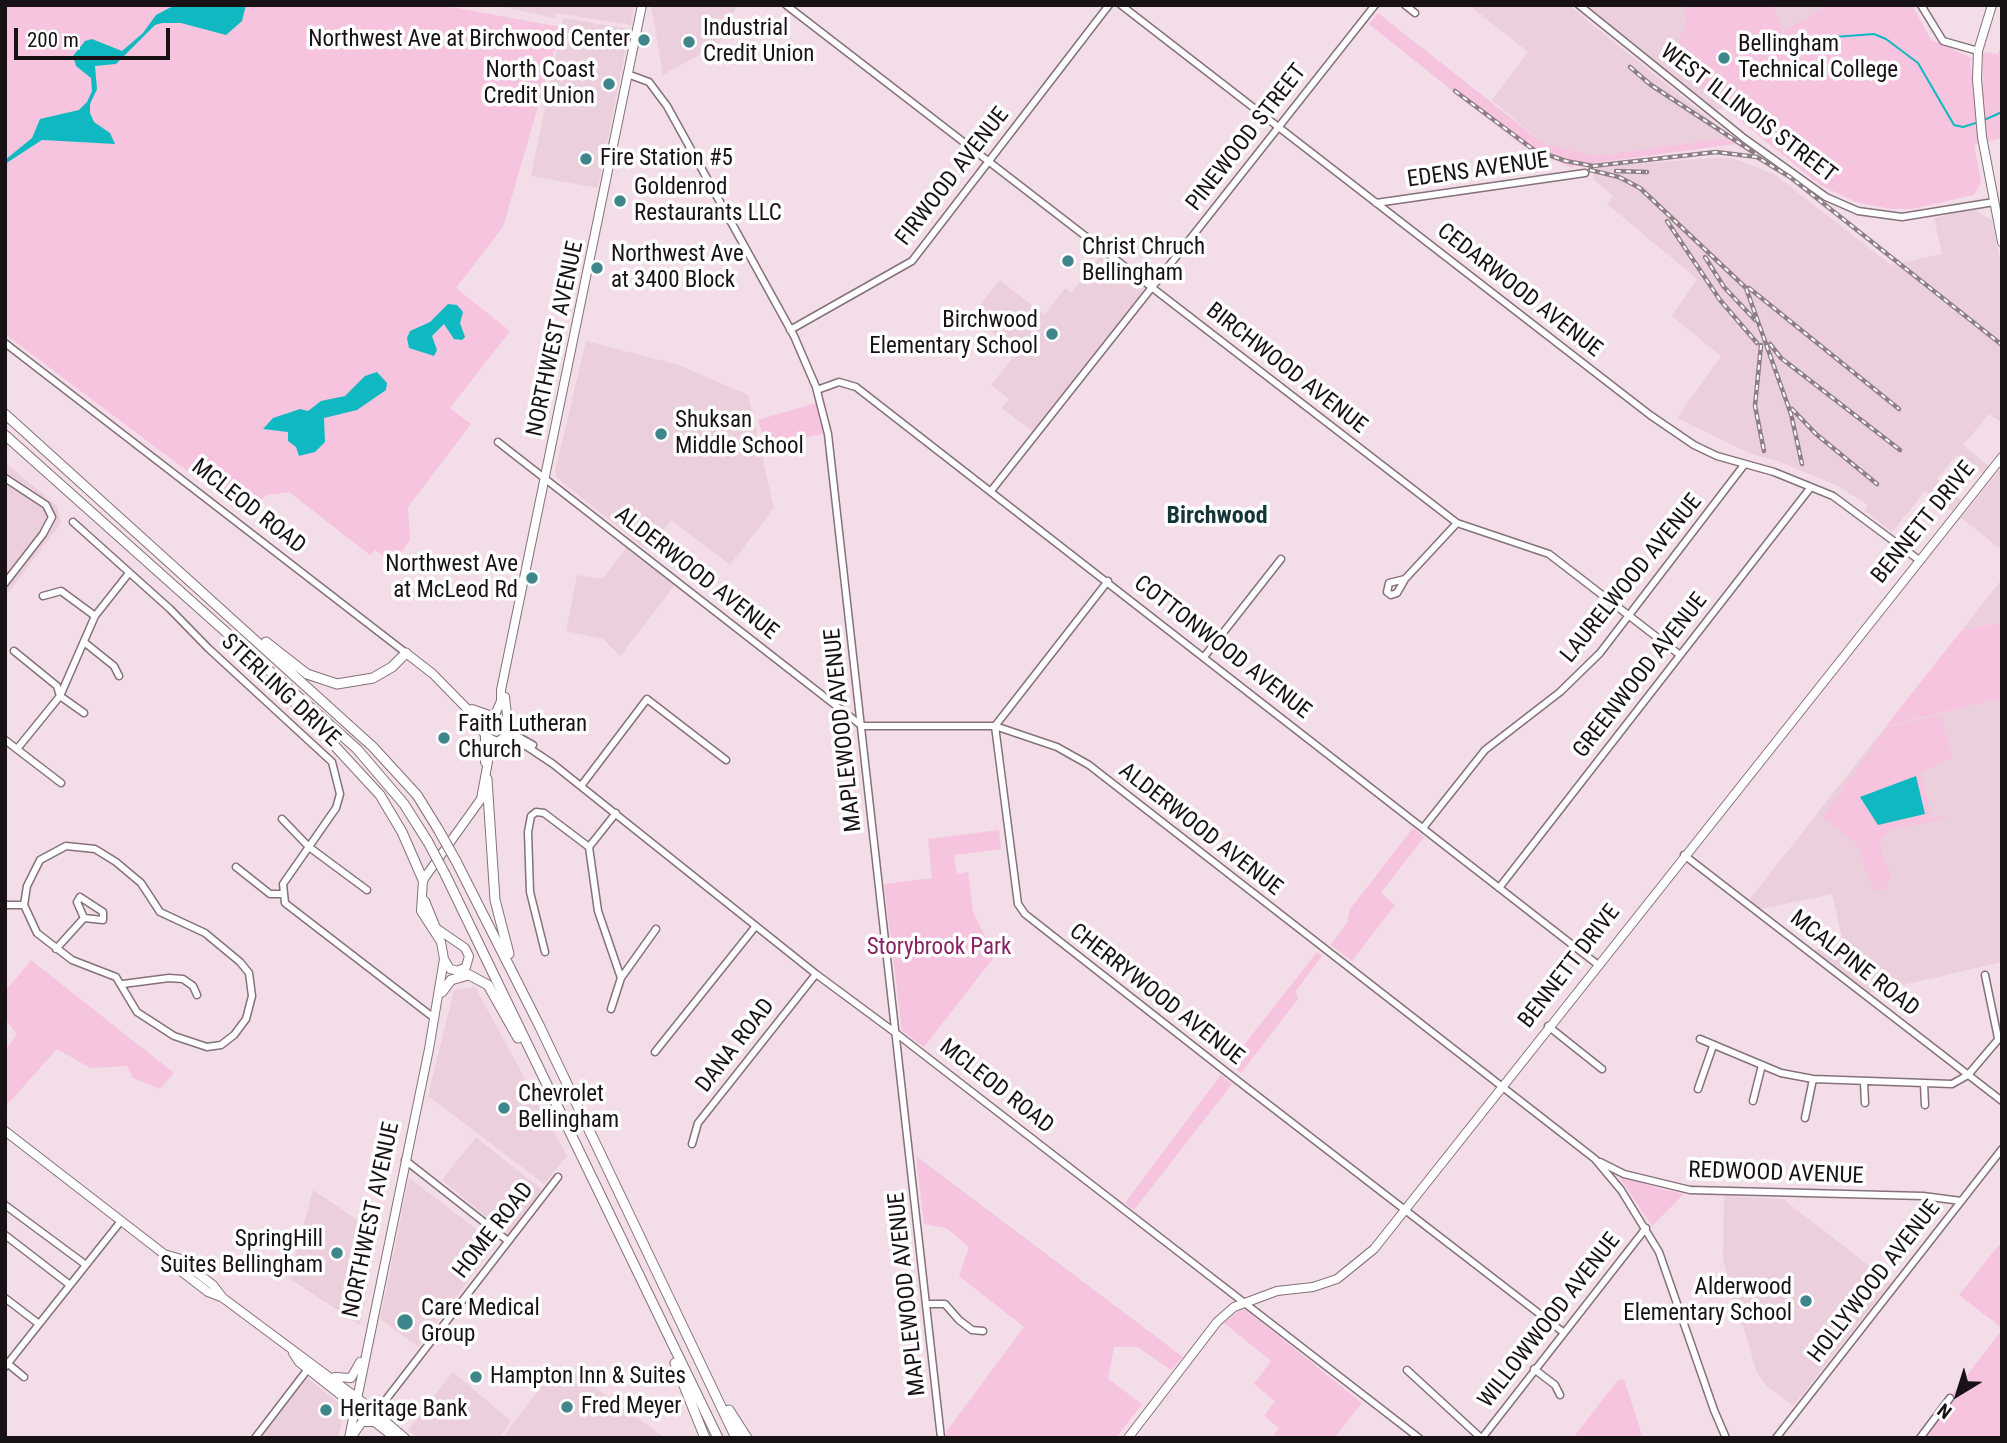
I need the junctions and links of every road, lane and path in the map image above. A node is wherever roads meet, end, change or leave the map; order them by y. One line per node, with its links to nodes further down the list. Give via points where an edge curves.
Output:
1 (642, 5): 12 (main road, NORTHWEST AVENUE)
2 (786, 5): 14 (street, BIRCHWOOD AVENUE)
3 (1109, 5): 14 (street, FIRWOOD AVENUE)
4 (1121, 5): 13 (street, CEDARWOOD AVENUE)
5 (1375, 5): 13 (street, PINEWOOD STREET)
6 (1405, 5): 10 (street)
7 (1579, 5): 16 (street, WEST ILLINOIS STREET, via 1731,128 1826,197 1858,211 1902,217)
8 (1921, 5): 11 (street, via 1943,41)
9 (1992, 5): 11 (main road)
10 (1415, 13)
11 (1978, 51): 16 (main road, via 1977,79)
12 (630, 75): 20 (street, MAPLEWOOD AVENUE, via 649,82 660,94); 29 (main road, NORTHWEST AVENUE)
13 (1279, 125): 17 (street, CEDARWOOD AVENUE); 19 (street, PINEWOOD STREET)
14 (988, 161): 19 (street, BIRCHWOOD AVENUE); 20 (street, FIRWOOD AVENUE, via 912,261)
15 (1585, 173): 17 (street, EDENS AVENUE)
16 (1994, 202): 18 (main road)
17 (1376, 203): 27 (street, CEDARWOOD AVENUE, via 1650,415 1694,445)
18 (2002, 242)
19 (1152, 288): 31 (street, PINEWOOD STREET); 33 (street, BIRCHWOOD AVENUE)
20 (790, 330): 22 (street, MAPLEWOOD AVENUE)
21 (5, 343): 47 (street, MCLEOD ROAD)
22 (817, 390): 31 (street, COTTONWOOD AVENUE, via 839,382 856,387); 57 (street, MAPLEWOOD AVENUE, via 832,452)
23 (5, 413): 40 (highway)
24 (5, 437): 45 (highway)
25 (498, 442): 29 (street, ALDERWOOD AVENUE)
26 (2002, 457): 35 (main road, BENNETT DRIVE)
27 (1744, 465): 30 (street, CEDARWOOD AVENUE); 43 (street, LAURELWOOD AVENUE)
28 (5, 478): 39 (street, via 46,505 52,517)
29 (546, 479): 51 (main road, NORTHWEST AVENUE); 57 (street, ALDERWOOD AVENUE)
30 (1811, 487): 35 (street, CEDARWOOD AVENUE, via 1860,513); 48 (street, GREENWOOD AVENUE)
31 (991, 491): 38 (street, COTTONWOOD AVENUE)
32 (73, 522): 36 (street, STERLING DRIVE)
33 (1457, 523): 37 (street); 43 (street, BIRCHWOOD AVENUE, via 1549,554)
34 (1281, 559): 49 (street)
35 (1919, 560): 74 (main road, BENNETT DRIVE)
36 (129, 573): 42 (street); 72 (street, STERLING DRIVE, via 332,762 340,794 336,808)
37 (1405, 579)
38 (1108, 582): 49 (street, COTTONWOOD AVENUE); 58 (street)
39 (5, 583)
40 (204, 594): 47 (highway, via 300,668 326,682 348,684 373,678); 101 (highway, bridge, via 373,747 416,795 456,861)
41 (43, 596): 42 (street, via 61,591)
42 (95, 616): 44 (street)
43 (1628, 616): 48 (street, BIRCHWOOD AVENUE); 71 (street, LAURELWOOD AVENUE, via 1567,686 1485,750)
44 (84, 642): 50 (street, via 114,666); 52 (street)
45 (239, 646): 77 (highway, via 375,789 402,832); 121 (highway, bridge, via 357,749 397,794 445,874)
46 (14, 651): 52 (street, via 57,685)
47 (406, 653): 53 (main road, MCLEOD ROAD)
48 (1679, 655): 78 (street, GREENWOOD AVENUE)
49 (1204, 657): 71 (street, COTTONWOOD AVENUE)
50 (119, 676)
51 (504, 680): 55 (main road, NORTHWEST AVENUE, via 500,707); 56 (main road, NORTHWEST AVENUE)
52 (60, 696): 54 (street); 62 (street)
53 (464, 705): 55 (main road, MCLEOD ROAD); 59 (main road, MCLEOD ROAD)
54 (84, 713)
55 (493, 715): 56 (main road, MCLEOD ROAD); 59 (main road)
56 (509, 724): 61 (main road); 64 (street, MCLEOD ROAD)
57 (862, 726): 58 (street, ALDERWOOD AVENUE); 103 (street, MAPLEWOOD AVENUE)
58 (995, 726): 114 (street, ALDERWOOD AVENUE, via 1057,747 1089,765); 130 (street, CHERRYWOOD AVENUE, via 1012,872 1018,904 1025,914)
59 (484, 732): 61 (main road); 68 (main road)
60 (5, 740): 62 (street)
61 (502, 741): 64 (street, MCLEOD ROAD, via 523,744); 65 (main road, via 492,750)
62 (17, 749): 66 (street)
63 (726, 760): 67 (street, via 647,699)
64 (553, 764): 67 (street, MCLEOD ROAD)
65 (486, 779): 68 (main road); 101 (highway, via 495,900 515,969)
66 (61, 783)
67 (581, 786): 69 (street, MCLEOD ROAD)
68 (477, 806): 75 (main road)
69 (616, 813): 73 (street); 84 (street, MCLEOD ROAD)
70 (282, 819): 72 (street)
71 (1423, 828): 78 (street, COTTONWOOD AVENUE)
72 (309, 847): 79 (street); 80 (street, STERLING DRIVE, via 283,884)
73 (589, 847): 88 (street, via 544,813 531,816 530,892); 95 (street, via 598,911)
74 (1684, 855): 90 (main road, BENNETT DRIVE); 110 (street, MCALPINE ROAD)
75 (434, 862): 77 (main road); 86 (main road, via 426,883 426,906 436,928)
76 (236, 867): 80 (street, via 270,894)
77 (423, 880): 89 (main road, via 421,911 441,942)
78 (1499, 888): 90 (street, COTTONWOOD AVENUE)
79 (367, 890)
80 (282, 894): 100 (street, via 285,903)
81 (5, 905): 82 (street)
82 (24, 905): 87 (street, via 37,933); 96 (street, via 33,871 48,853 75,846 95,849 141,883 160,912 205,933 240,962 249,974 252,996 241,1028 221,1045 207,1047 174,1036 137,1013)
83 (84, 918): 83 (street, via 99,921 105,917 82,897 77,902); 87 (street)
84 (755, 927): 92 (street, MCLEOD ROAD); 107 (street)
85 (656, 929): 95 (street)
86 (458, 945): 89 (main road, via 450,947); 91 (main road, via 470,958)
87 (56, 949): 96 (street)
88 (545, 952)
89 (444, 957): 91 (main road, via 448,967); 100 (main road, NORTHWEST AVENUE)
90 (1597, 964): 102 (main road, BENNETT DRIVE)
91 (458, 971): 93 (highway); 97 (main road, NORTHWEST AVENUE, via 444,980)
92 (816, 974): 103 (street, MCLEOD ROAD); 123 (street, DANA ROAD, via 698,1123)
93 (474, 975): 97 (highway, via 455,978); 121 (highway, via 491,989)
94 (1985, 975): 104 (street)
95 (621, 978): 99 (street)
96 (123, 984): 98 (street, via 183,979)
97 (442, 992): 100 (main road, NORTHWEST AVENUE)
98 (197, 995)
99 (611, 1009)
100 (435, 1015): 125 (main road, NORTHWEST AVENUE)
101 (539, 1025): 138 (highway)
102 (1548, 1026): 109 (street); 114 (main road, BENNETT DRIVE)
103 (897, 1034): 140 (street, MCLEOD ROAD); 141 (street, MAPLEWOOD AVENUE)
104 (2000, 1037): 110 (street)
105 (1700, 1039): 106 (street)
106 (1713, 1046): 108 (street); 115 (street)
107 (655, 1052)
108 (1762, 1065): 111 (street); 116 (street)
109 (1602, 1069)
110 (1968, 1075): 113 (street, via 1952,1084); 117 (street, MCALPINE ROAD)
111 (1813, 1079): 112 (street); 120 (street)
112 (1864, 1083): 113 (street); 118 (street)
113 (1924, 1084): 119 (street)
114 (1501, 1086): 126 (street, ALDERWOOD AVENUE); 130 (main road, BENNETT DRIVE)
115 (1698, 1089)
116 (1753, 1101)
117 (2002, 1101)
118 (1865, 1103)
119 (1925, 1105)
120 (1805, 1118)
121 (562, 1120): 137 (highway)
122 (5, 1131): 131 (main road)
123 (692, 1144)
124 (2002, 1149): 128 (street, HOLLYWOOD AVENUE)
125 (404, 1159): 134 (street); 145 (main road, NORTHWEST AVENUE)
126 (1595, 1159): 128 (street, REDWOOD AVENUE, via 1624,1174 1680,1189); 132 (street, ALDERWOOD AVENUE)
127 (558, 1177): 134 (street, HOME ROAD)
128 (1961, 1201): 171 (street, HOLLYWOOD AVENUE)
129 (5, 1205): 135 (street)
130 (1405, 1209): 140 (main road, BENNETT DRIVE, via 1374,1249 1337,1279); 144 (street, CHERRYWOOD AVENUE)
131 (121, 1221): 135 (street); 146 (main road)
132 (1646, 1228): 144 (street, WILLOWWOOD AVENUE); 170 (street, ALDERWOOD AVENUE)
133 (5, 1235): 136 (street)
134 (509, 1241): 156 (street, HOME ROAD)
135 (86, 1265): 136 (street)
136 (70, 1285): 142 (street)
137 (647, 1293): 162 (highway); 163 (highway)
138 (671, 1296): 164 (highway); 165 (highway)
139 (5, 1298): 142 (street)
140 (1245, 1302): 167 (main road, BENNETT DRIVE, via 1217,1322); 168 (street, MCLEOD ROAD)
141 (927, 1304): 143 (street, via 945,1304 972,1330); 166 (street, MAPLEWOOD AVENUE)
142 (39, 1324): 147 (street)
143 (983, 1331)
144 (1563, 1332): 150 (street, WILLOWWOOD AVENUE)
145 (368, 1339): 149 (main road, via 351,1378 339,1379); 155 (main road, NORTHWEST AVENUE)
146 (293, 1353): 148 (main road); 149 (main road)
147 (6, 1364): 152 (street)
148 (308, 1368): 155 (main road); 158 (street)
149 (318, 1368): 155 (main road)
150 (1534, 1369): 153 (street, via 1555,1385); 169 (street, WILLOWWOOD AVENUE)
151 (1407, 1370): 169 (street)
152 (24, 1377)
153 (1560, 1395)
154 (1950, 1398): 172 (street)
155 (357, 1401): 157 (main road); 159 (main road, NORTHWEST AVENUE); 161 (main road)
156 (381, 1406)
157 (383, 1427): 159 (main road, via 369,1420 362,1422); 160 (main road)
158 (255, 1438)
159 (351, 1438)
160 (395, 1438)
161 (405, 1438)
162 (705, 1438)
163 (718, 1438)
164 (736, 1438)
165 (747, 1438)
166 (940, 1438)
167 (1128, 1438)
168 (1419, 1438)
169 (1482, 1438)
170 (1727, 1438)
171 (1776, 1438)
172 (1920, 1438)

